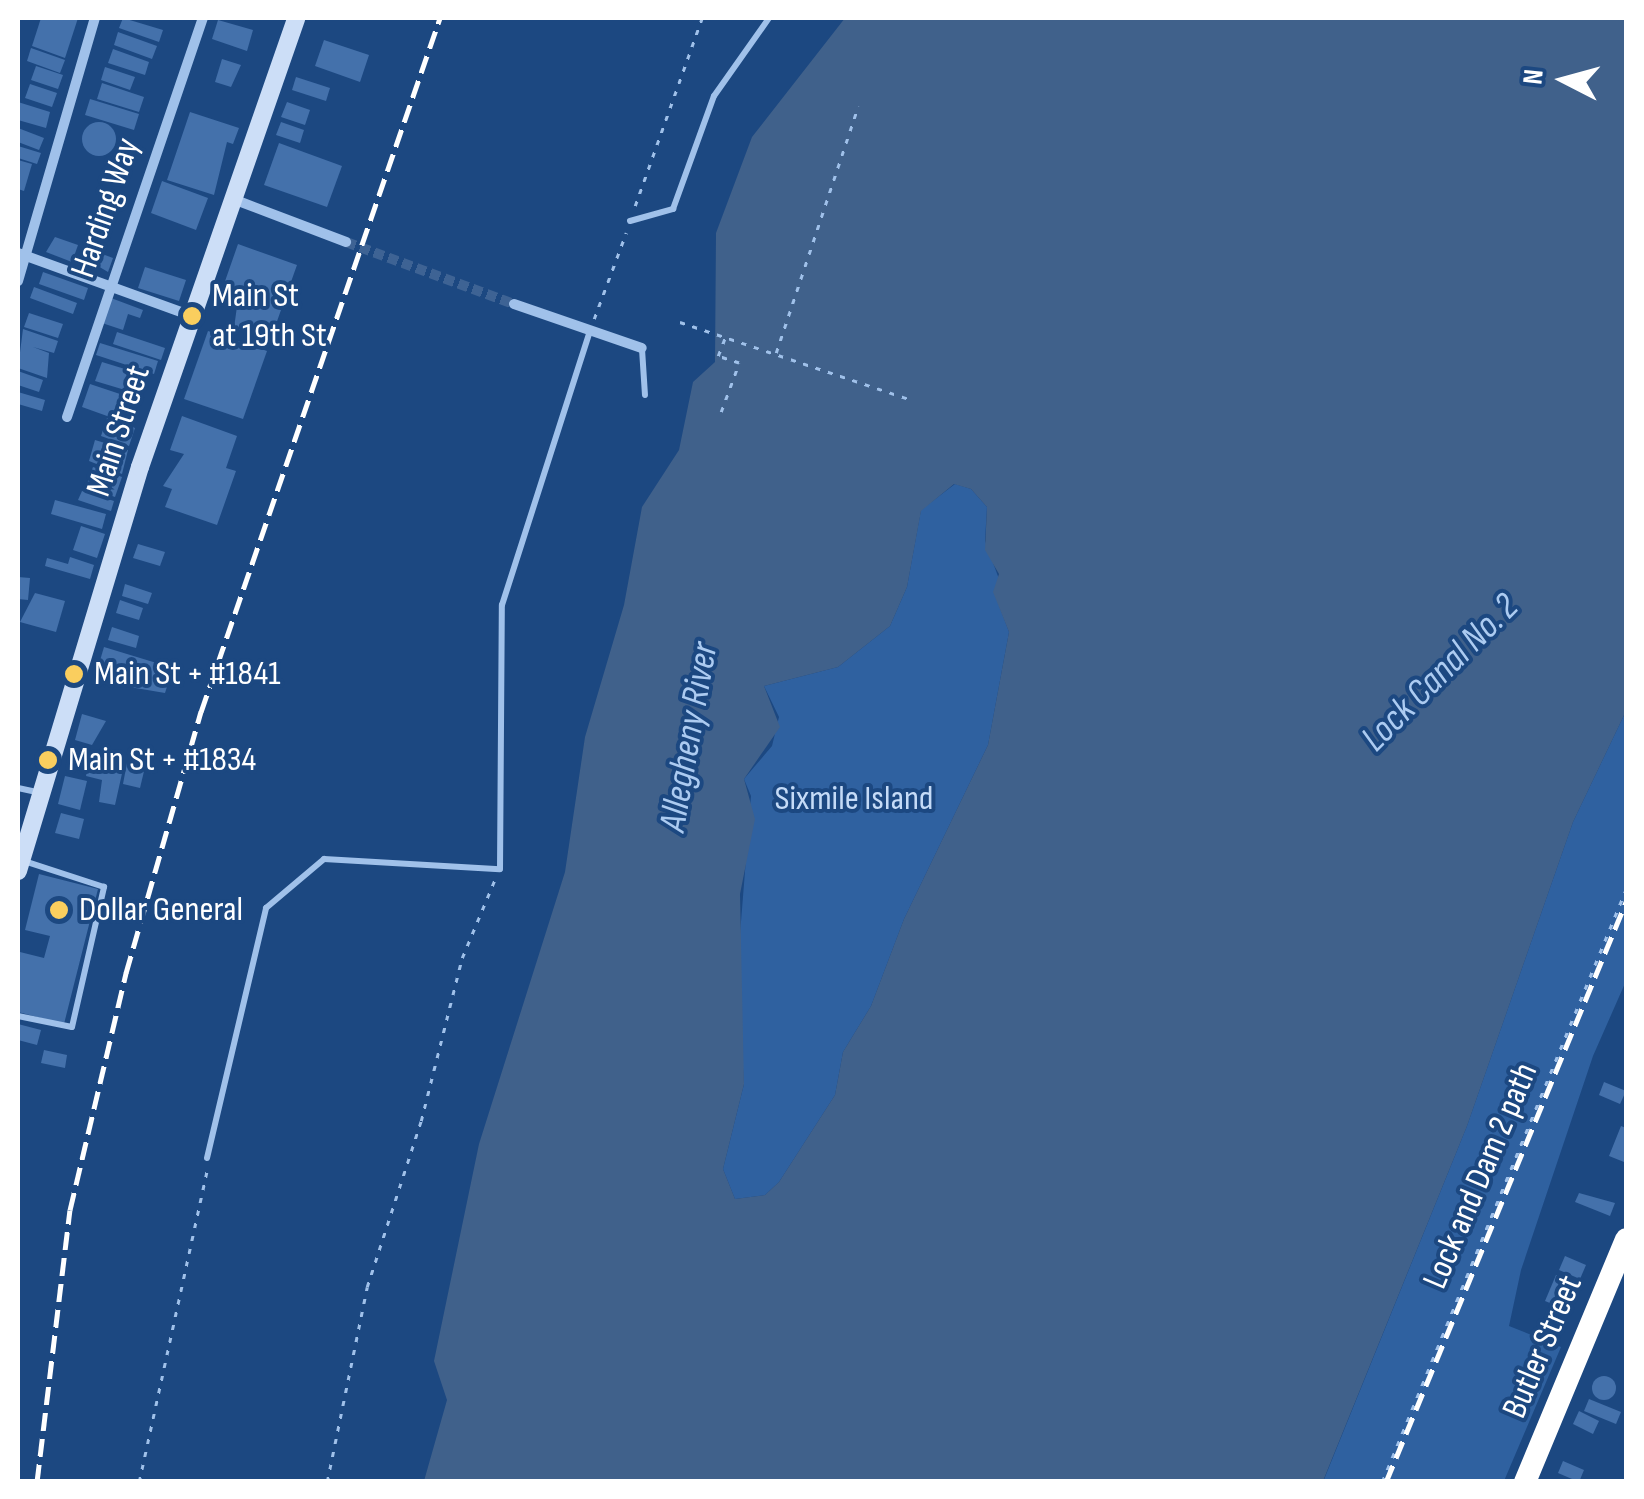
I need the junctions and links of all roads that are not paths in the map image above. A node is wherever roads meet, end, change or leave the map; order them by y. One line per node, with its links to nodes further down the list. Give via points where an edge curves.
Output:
1 (95, 18): 8 (street)
2 (203, 18): 10 (street, Harding Way)
3 (296, 18): 5 (main road, Main Street)
4 (769, 18): 6 (lane, via 714,96 673,209)
5 (233, 200): 7 (street); 12 (main road, Main Street)
6 (630, 221)
7 (346, 242)
8 (22, 255): 9 (street); 10 (street)
9 (18, 280)
10 (108, 285): 12 (street); 16 (street, Harding Way)
11 (514, 304): 13 (street)
12 (192, 316): 18 (main road, Main Street)
13 (590, 330): 14 (street); 21 (lane, via 502,605 500,869 324,859 266,908)
14 (642, 348): 15 (lane)
15 (645, 395)
16 (67, 418)
17 (18, 788): 18 (lane)
18 (38, 792): 19 (main road, Main Street)
19 (19, 865): 20 (lane, via 101,881 104,888 72,1027)
20 (18, 1016)
21 (207, 1158)
22 (1626, 1239): 23 (highway, Butler Street)
23 (1525, 1482)

